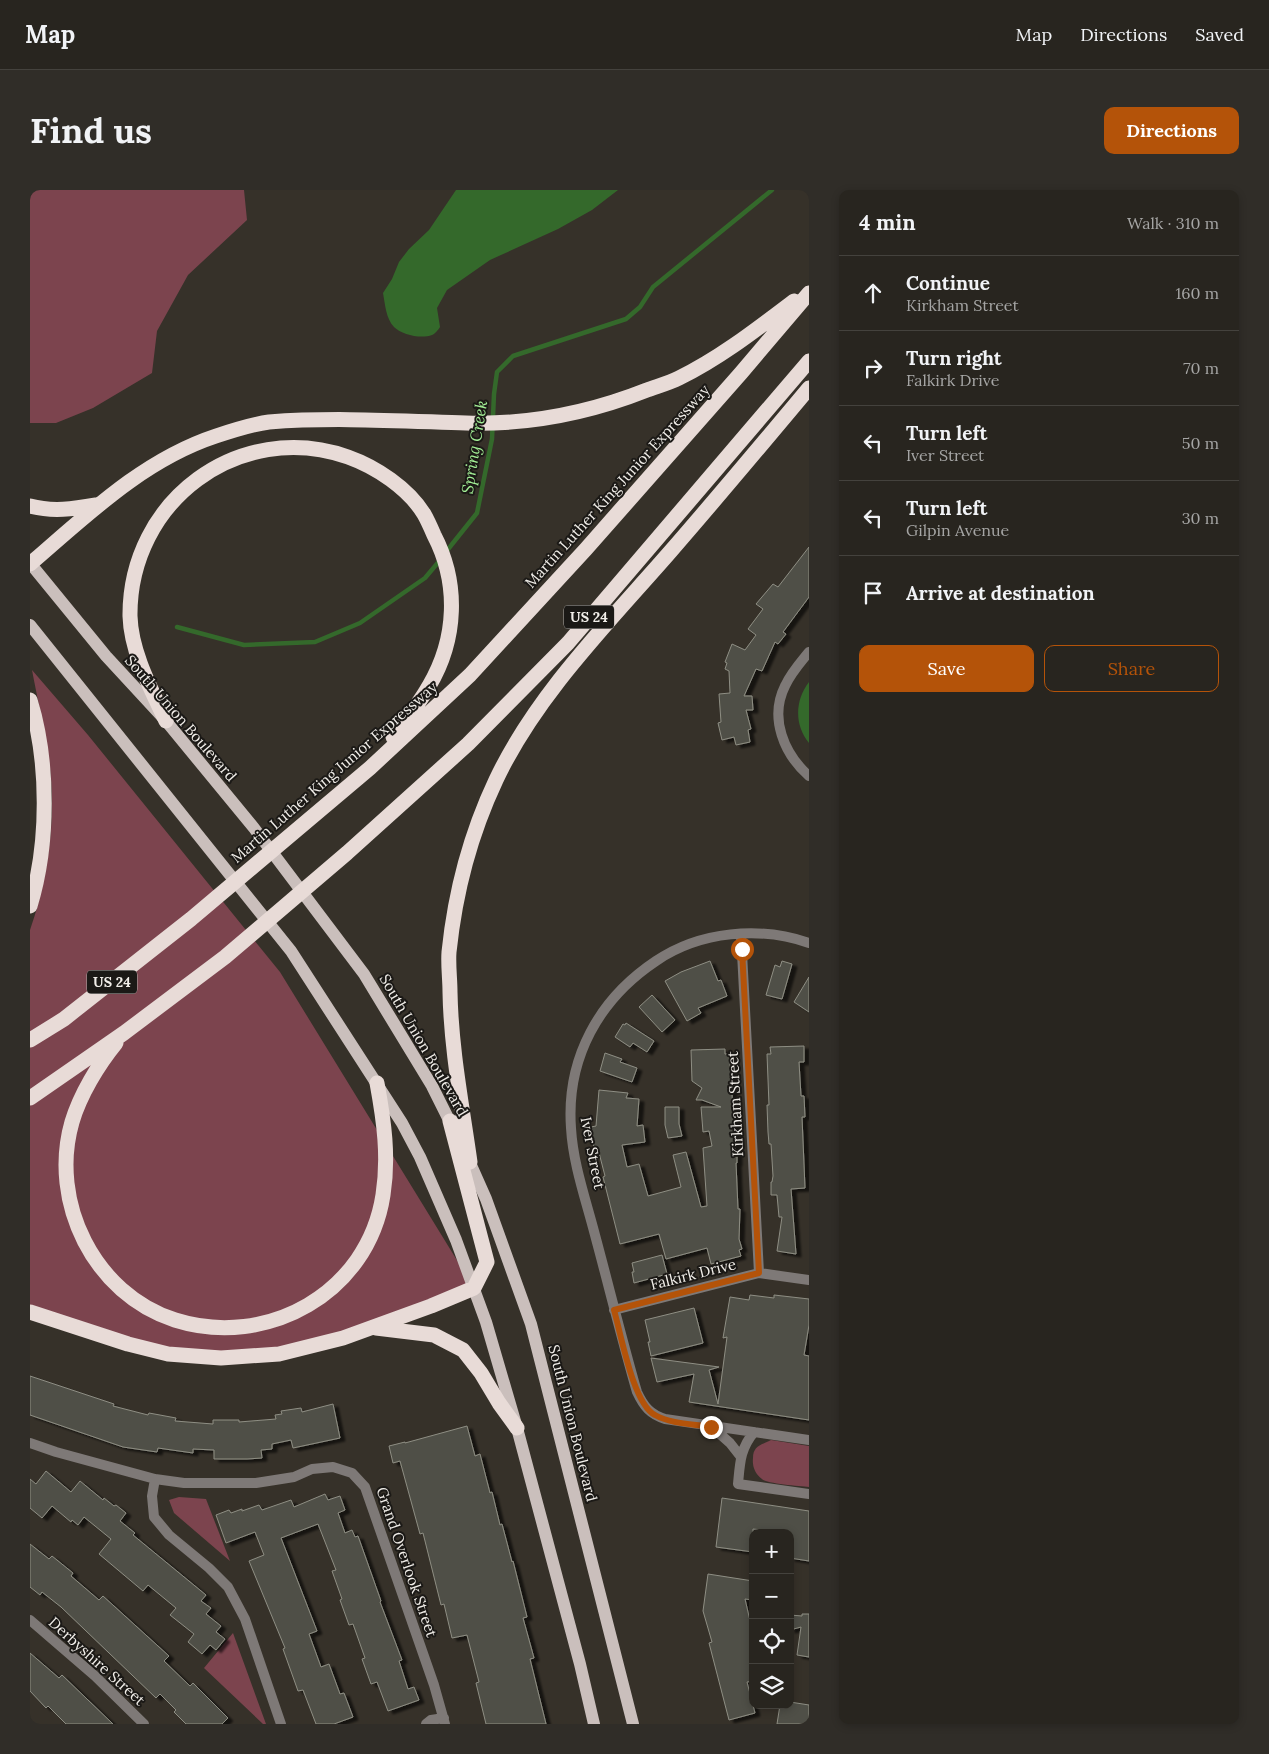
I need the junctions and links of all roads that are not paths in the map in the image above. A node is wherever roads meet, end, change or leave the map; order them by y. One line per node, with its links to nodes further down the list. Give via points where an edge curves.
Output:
1 (809, 291): 4 (highway, via 742,340 678,378 619,401 540,419 504,423 266,422 215,436 165,459); 11 (highway, Martin Luther King Junior Expressway / US 24, via 735,380 470,675)
2 (809, 361): 16 (highway, US 24, via 568,643 468,744 347,853 224,957)
3 (809, 388): 21 (highway, via 704,514 576,659 516,743 496,780 472,842 449,954 451,1029)
4 (96, 505): 5 (highway, via 69,510); 6 (highway)
5 (30, 506)
6 (30, 563): 10 (main road, South Union Boulevard, via 106,656)
7 (30, 625): 18 (main road, via 291,951)
8 (809, 652): 12 (street, via 784,688 778,719 788,752)
9 (30, 700): 13 (highway, via 40,748 45,804 42,845)
10 (166, 721): 11 (highway, via 141,664 130,618 134,576 149,535 172,501 188,486 228,461 273,449 324,450 378,471 423,514 446,563 452,599 449,639 430,684); 20 (main road, South Union Boulevard, via 254,828 364,974)
11 (370, 768): 17 (highway, Martin Luther King Junior Expressway / US 24, via 191,919 64,1019)
12 (809, 776)
13 (30, 906)
14 (741, 934): 15 (street, Iver Street, via 785,936); 22 (street, Kirkham Street); 25 (street, Iver Street, via 691,943 664,955 630,980 600,1014 576,1068 571,1129 574,1150)
15 (809, 943)
16 (124, 1033): 18 (highway, via 89,1085 72,1122 67,1147 67,1193 82,1240 110,1279 151,1310 195,1326 238,1328 282,1318 317,1299 346,1275 369,1239 383,1197 385,1126); 19 (highway, US 24)
17 (30, 1040)
18 (377, 1083): 24 (main road, via 420,1158)
19 (30, 1098)
20 (450, 1120): 21 (main road, South Union Boulevard); 24 (highway, via 487,1262)
21 (470, 1162): 42 (main road, South Union Boulevard, via 531,1324)
22 (759, 1273): 23 (street, Falkirk Drive); 25 (street, Falkirk Drive)
23 (809, 1280)
24 (474, 1288): 27 (highway); 29 (main road)
25 (614, 1310): 28 (street, Iver Street, via 637,1392 648,1410 665,1419)
26 (30, 1312): 27 (highway, via 168,1354 221,1358 279,1354)
27 (372, 1328): 29 (highway, via 434,1335 463,1350)
28 (711, 1427): 30 (street); 33 (street, via 730,1443)
29 (517, 1428): 41 (main road)
30 (754, 1432): 31 (street); 33 (street)
31 (809, 1440)
32 (30, 1443): 34 (street, Grand Overlook Street)
33 (740, 1457): 35 (street, via 738,1484)
34 (155, 1479): 37 (street, Grand Overlook Street, via 256,1483 294,1477 312,1469 333,1467 352,1473 365,1487); 39 (street, via 152,1496 154,1516 169,1535 228,1587 245,1619)
35 (809, 1494)
36 (30, 1620): 38 (street, Derbyshire Street)
37 (445, 1721): 40 (street, via 431,1720)
38 (144, 1724)
39 (281, 1724)
40 (426, 1724)
41 (594, 1724)
42 (633, 1724)

